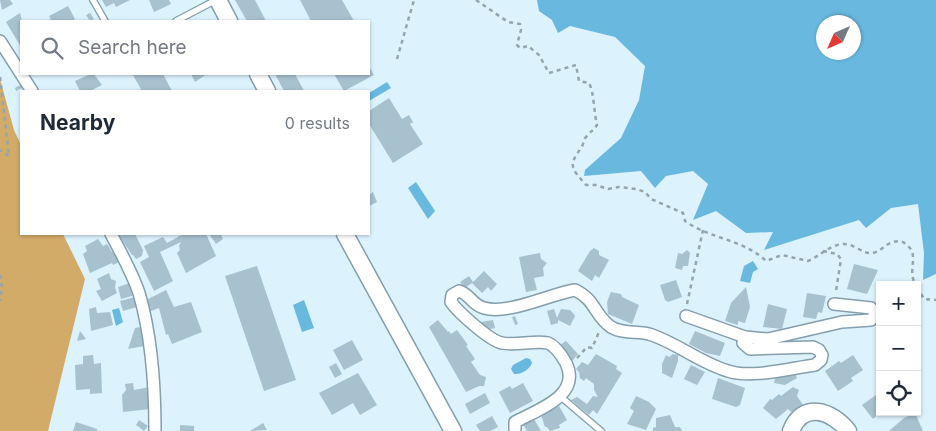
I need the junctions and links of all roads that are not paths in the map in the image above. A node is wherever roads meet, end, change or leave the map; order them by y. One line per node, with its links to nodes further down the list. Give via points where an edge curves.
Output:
1 (93, 0): 3 (lane)
2 (217, 0): 4 (lane); 5 (main road)
3 (104, 20)
4 (178, 20)
5 (228, 20)
6 (0, 41): 7 (street)
7 (20, 72)
8 (22, 75): 10 (street)
9 (259, 75): 11 (main road)
10 (31, 90)
11 (266, 90)
12 (111, 235): 18 (street, via 128,265 139,294 155,385)
13 (346, 235): 19 (main road)
14 (834, 304): 16 (street, via 871,308 876,314 872,320 842,322 768,338)
15 (687, 317): 16 (street)
16 (745, 337): 17 (street, via 743,343 750,349 813,347 821,352 822,358 815,364 794,368 748,374 728,372 651,334 614,329 604,322 590,299 575,290 502,309 473,304 465,292 452,295 451,302 456,309 500,343 549,343 560,352 568,368 568,385)
17 (561, 398): 20 (street, via 515,422); 21 (lane)
18 (155, 431)
19 (453, 431)
20 (515, 431)
21 (601, 431)
22 (790, 431): 23 (main road, via 799,417 815,411 835,417)
23 (848, 431)

